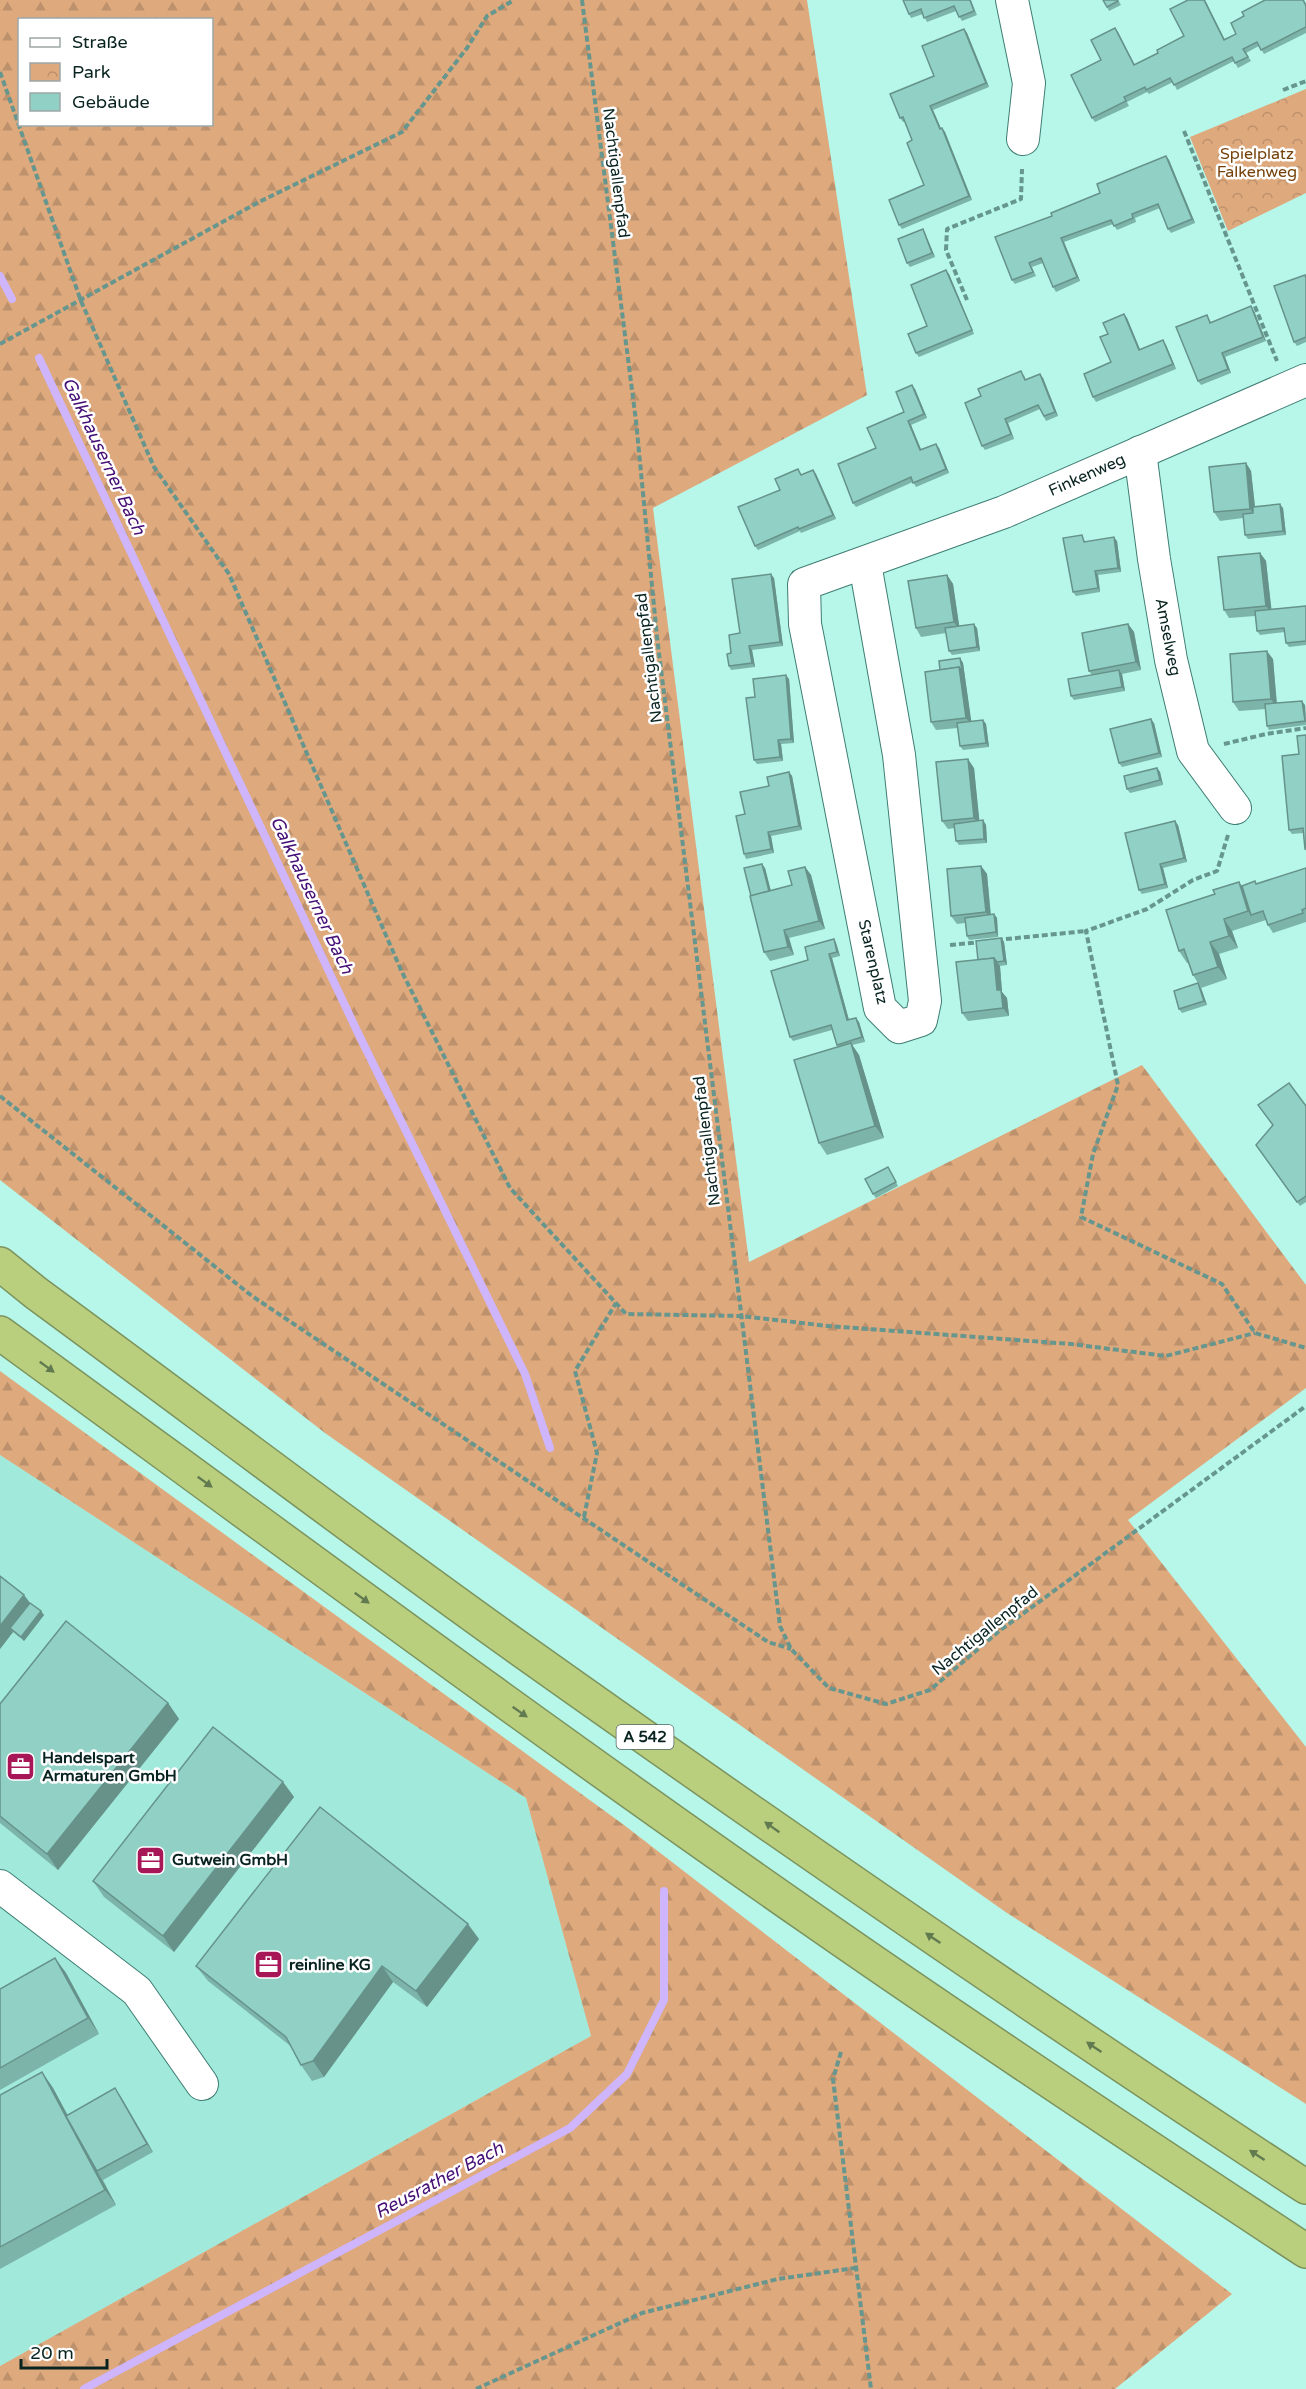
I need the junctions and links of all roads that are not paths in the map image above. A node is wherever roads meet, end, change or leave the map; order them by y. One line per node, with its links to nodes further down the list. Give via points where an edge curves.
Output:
1 (1012, 0): 2 (street, via 1029,83)
2 (1023, 139)
3 (1297, 384): 4 (street, Finkenweg)
4 (1140, 452): 5 (street, Finkenweg, via 1004,512); 6 (street, Amselweg, via 1169,649 1193,751)
5 (865, 564): 5 (street, Starenplatz, via 804,584 805,624 880,1008 899,1027 921,1020 925,1001 899,755)
6 (1235, 808)
7 (0, 1264): 11 (highway, A 542, one-way to 7, via 848,1880 614,1716)
8 (0, 1333): 12 (highway, one-way to 12, via 487,1689 814,1921)
9 (0, 1886): 10 (street, via 137,1991)
10 (202, 2085)
11 (1306, 2187)
12 (1306, 2250)

